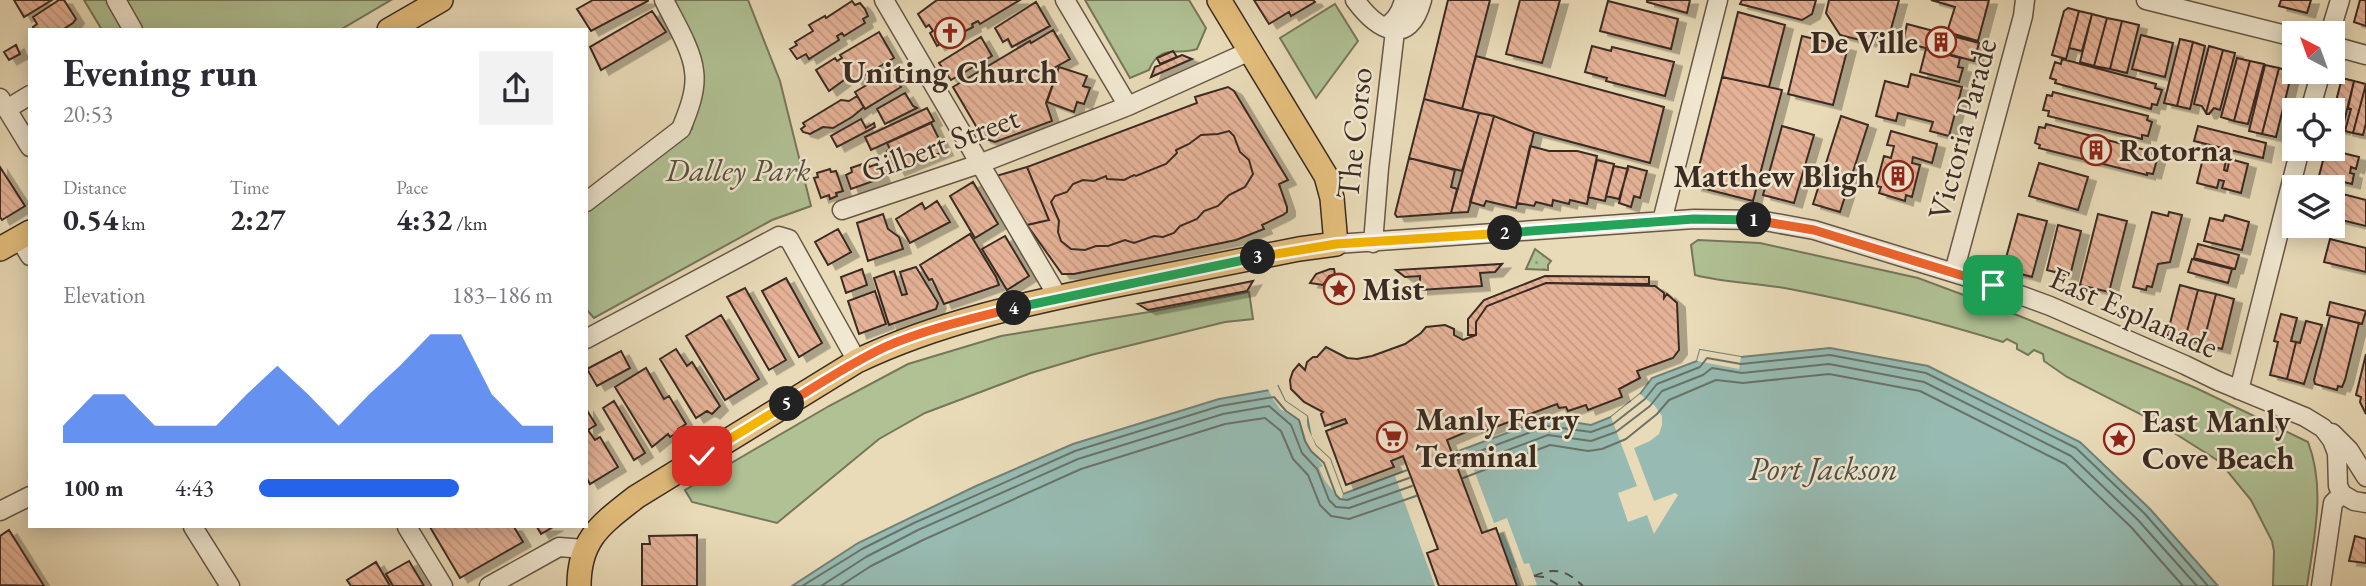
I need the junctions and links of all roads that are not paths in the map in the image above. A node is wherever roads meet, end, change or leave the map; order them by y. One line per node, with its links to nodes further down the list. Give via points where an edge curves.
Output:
1 (116, 0): 15 (street)
2 (441, 0): 16 (main road)
3 (664, 0): 28 (street, via 694,70 688,112 681,129)
4 (884, 0): 27 (street)
5 (1065, 0): 24 (street)
6 (1219, 0): 20 (main road)
7 (1355, 0): 17 (street, via 1375,22)
8 (1404, 0): 17 (street, The Corso)
9 (1422, 0): 17 (street, The Corso, via 1414,22 1407,28)
10 (1718, 0): 30 (street)
11 (2025, 0): 33 (street, Victoria Parade)
12 (2146, 0): 18 (street)
13 (2340, 0): 14 (street)
14 (2334, 21)
15 (132, 28)
16 (392, 28)
17 (1390, 29): 31 (street, The Corso)
18 (2282, 34)
19 (2345, 49): 21 (street)
20 (1250, 51): 24 (street, Gilbert Street); 32 (main road, via 1326,176)
21 (2366, 55)
22 (28, 96): 23 (street)
23 (3, 104): 25 (street)
24 (1128, 106): 27 (street, Gilbert Street)
25 (28, 144)
26 (2297, 161): 37 (street)
27 (979, 164): 29 (street, Gilbert Street); 34 (street)
28 (588, 200)
29 (842, 210)
30 (1662, 221): 31 (street, East Esplanade); 33 (street, East Esplanade, via 1759,220 1814,230)
31 (1373, 243): 32 (street, East Esplanade)
32 (1336, 244): 34 (main road)
33 (1954, 272): 37 (street, East Esplanade, via 2050,306)
34 (1058, 297): 36 (main road, via 919,334)
35 (588, 336): 36 (street, via 779,236 786,237)
36 (857, 361): 46 (main road, via 636,497 606,521)
37 (2239, 390): 38 (street, East Esplanade)
38 (2323, 428): 39 (street, East Esplanade, via 2338,437); 40 (street, via 2337,453 2338,486)
39 (2366, 477)
40 (2343, 494): 42 (street); 51 (street, via 2333,503)
41 (28, 497): 43 (street)
42 (2366, 503)
43 (0, 511)
44 (194, 528): 47 (street)
45 (409, 528): 48 (street)
46 (584, 549): 49 (street, via 559,547); 50 (main road)
47 (230, 586)
48 (443, 586)
49 (489, 586)
50 (579, 586)
51 (2321, 586)

